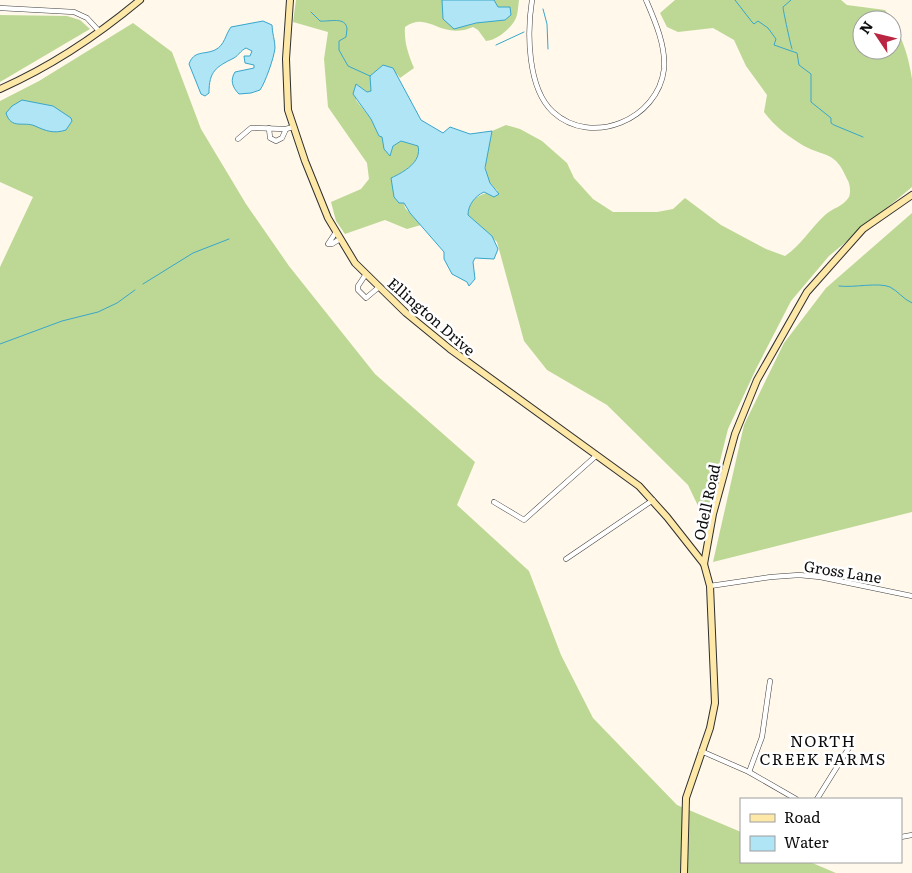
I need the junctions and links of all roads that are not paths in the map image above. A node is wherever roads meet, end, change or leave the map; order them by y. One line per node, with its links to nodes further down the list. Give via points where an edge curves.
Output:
1 (140, 0): 6 (street)
2 (290, 0): 9 (street, Ellington Drive, via 286,89)
3 (532, 0): 4 (street, via 529,49 540,92 552,111 564,120 576,126 594,128 615,125 639,113 660,82 664,65 662,47)
4 (646, 0)
5 (0, 8): 6 (street, via 74,12 83,15)
6 (99, 31): 7 (street)
7 (0, 89)
8 (269, 128): 9 (street); 9 (street, via 270,138 276,141); 10 (street, via 251,128)
9 (289, 128): 12 (street, Ellington Drive)
10 (238, 139)
11 (912, 196): 20 (street, Odell Road, via 863,228 815,281 791,318 750,395 735,434 713,514)
12 (336, 232): 13 (street, Ellington Drive); 13 (street, via 328,244)
13 (340, 239): 14 (street, Ellington Drive)
14 (366, 274): 15 (street, Ellington Drive); 15 (street, via 358,286 360,293 366,298)
15 (379, 287): 16 (street, Ellington Drive, via 473,367)
16 (597, 455): 17 (street, Ellington Drive); 18 (street, via 524,520)
17 (653, 500): 19 (street); 20 (street, Ellington Drive)
18 (494, 502)
19 (566, 560)
20 (704, 564): 21 (street, Odell Road)
21 (710, 586): 22 (street, Gross Lane, via 798,575); 25 (street, Odell Road, via 715,703)
22 (912, 596)
23 (770, 681): 26 (street, via 762,737)
24 (850, 746): 28 (street)
25 (701, 751): 26 (street); 29 (street, Odell Road, via 686,798)
26 (749, 772): 27 (street)
27 (794, 798)
28 (818, 798)
29 (684, 873)

